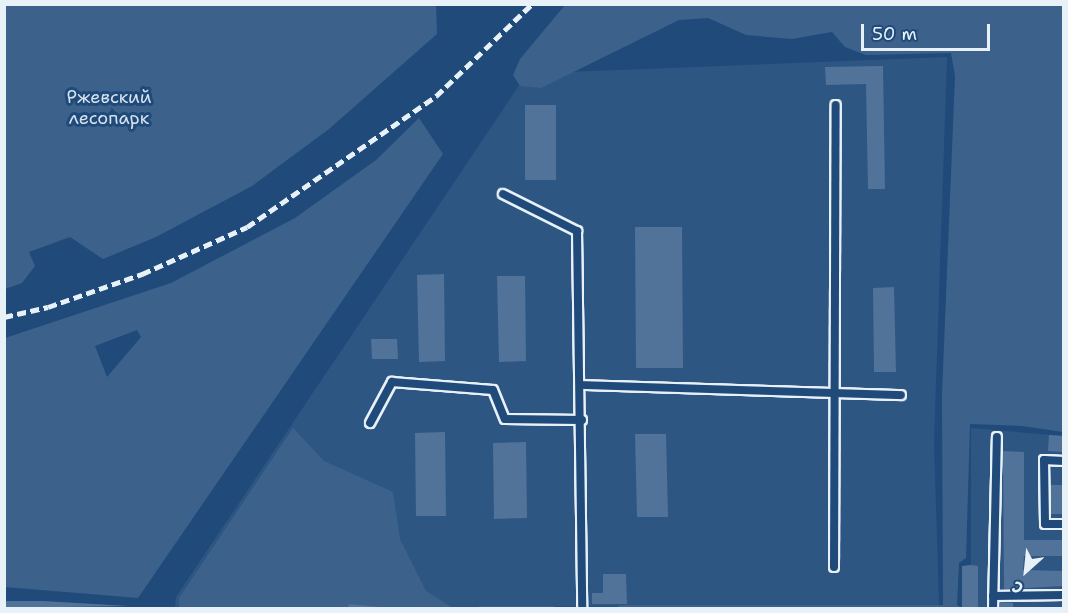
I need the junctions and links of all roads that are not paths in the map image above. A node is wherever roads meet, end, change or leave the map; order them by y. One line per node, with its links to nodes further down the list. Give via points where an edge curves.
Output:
1 (836, 105): 4 (lane)
2 (503, 194): 3 (lane, via 577,231)
3 (582, 385): 4 (lane); 6 (lane)
4 (835, 393): 5 (lane); 11 (lane)
5 (901, 395)
6 (582, 420): 7 (lane, via 505,419 493,390 392,382); 14 (lane)
7 (370, 423)
8 (997, 437): 13 (lane)
9 (1064, 461): 10 (lane, via 1044,460 1045,524)
10 (1064, 524)
11 (834, 567)
12 (1064, 595): 13 (lane)
13 (993, 596): 15 (lane)
14 (582, 609)
15 (993, 609)

